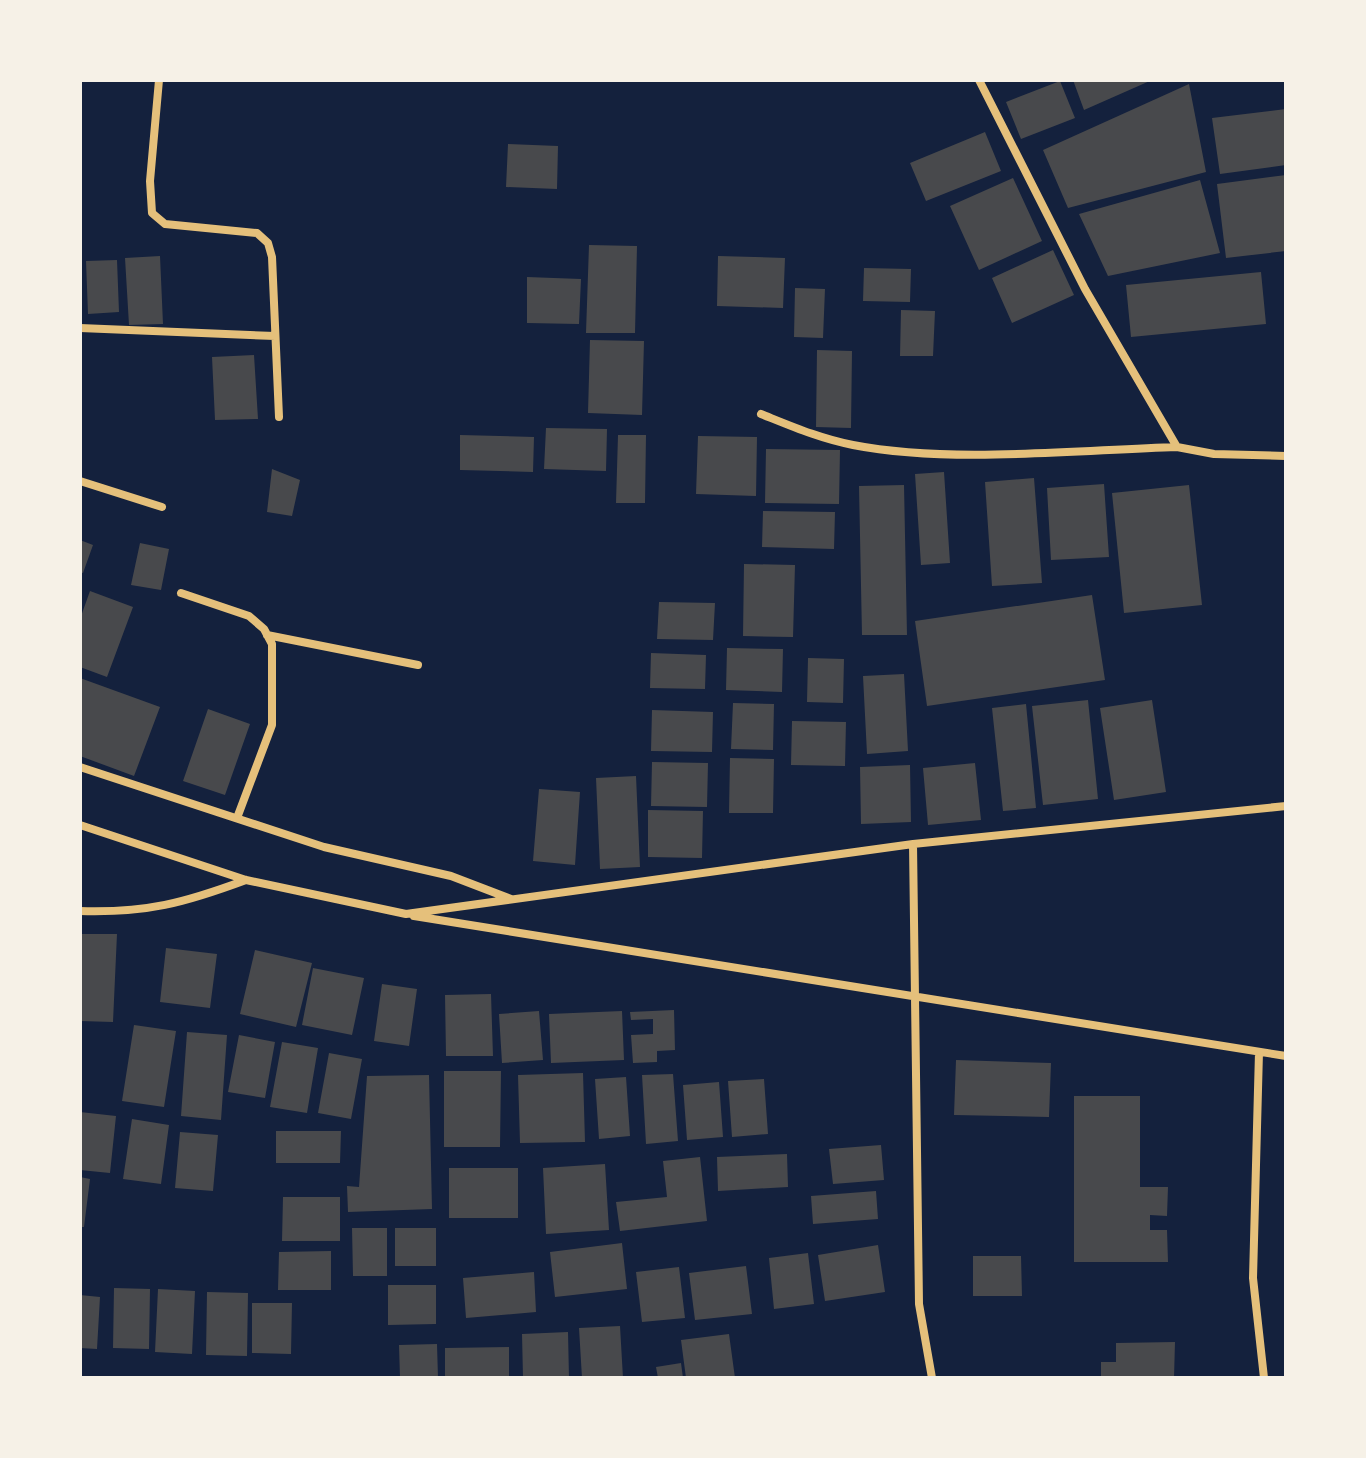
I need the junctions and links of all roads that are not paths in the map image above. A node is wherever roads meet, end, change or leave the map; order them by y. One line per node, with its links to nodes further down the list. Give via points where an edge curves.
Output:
1 (159, 80): 4 (street, via 152,213 165,224 257,233 268,243)
2 (979, 80): 7 (street, via 1085,289)
3 (80, 328): 4 (street)
4 (275, 336): 6 (street)
5 (761, 414): 7 (street, via 813,435 888,451)
6 (279, 417)
7 (1177, 447): 8 (street)
8 (1286, 456)
9 (80, 481): 10 (street)
10 (162, 507)
11 (181, 593): 12 (street, via 249,616)
12 (267, 635): 13 (street); 16 (street, via 273,659 272,725)
13 (418, 665)
14 (80, 767): 16 (street)
15 (1286, 806): 18 (street)
16 (237, 818): 20 (street, via 324,847 451,876)
17 (80, 825): 19 (street)
18 (913, 844): 20 (street); 23 (street)
19 (246, 880): 21 (street, via 178,905 127,913); 22 (street)
20 (512, 899): 22 (street)
21 (80, 911)
22 (406, 914): 23 (street)
23 (913, 997): 24 (street); 26 (street, via 919,1304)
24 (1259, 1052): 25 (street); 27 (street, via 1253,1278)
25 (1286, 1056)
26 (932, 1378)
27 (1264, 1378)

